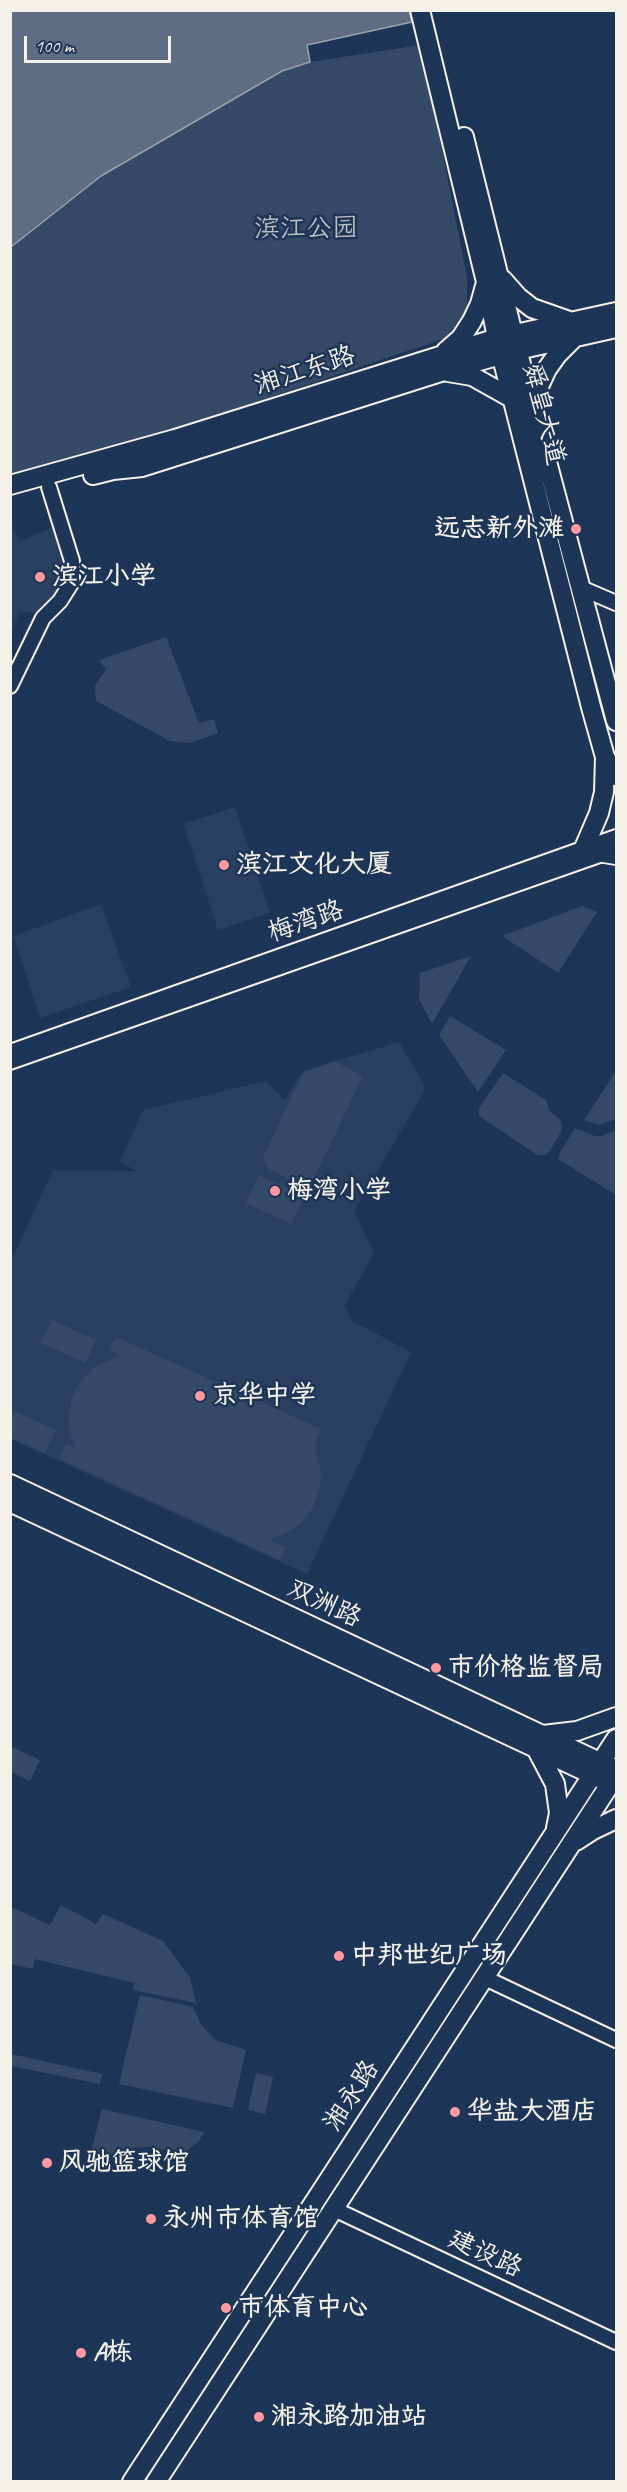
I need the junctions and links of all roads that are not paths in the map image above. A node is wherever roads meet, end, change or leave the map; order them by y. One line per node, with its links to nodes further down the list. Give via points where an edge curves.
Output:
1 (420, 10): 3 (main road)
2 (431, 10): 3 (main road)
3 (437, 58): 4 (main road, 舜皇大道)
4 (493, 279): 7 (main road, via 532,308); 8 (main road, 舜皇大道); 9 (main road, via 472,321)
5 (616, 312): 7 (main road, 湘江东路)
6 (616, 328): 7 (main road, 湘江东路)
7 (573, 329): 8 (main road, 湘江东路); 12 (main road, via 547,369)
8 (507, 344): 9 (main road, 湘江东路); 11 (main road, 舜皇大道); 12 (main road, 舜皇大道)
9 (444, 362): 10 (main road, 湘江东路); 11 (main road)
10 (412, 372): 13 (main road, 湘江东路); 14 (main road, 湘江东路, via 142,467 113,470)
11 (513, 399): 20 (main road, 舜皇大道)
12 (534, 410): 16 (main road, 舜皇大道)
13 (10, 485)
14 (49, 487): 15 (main road, 湘江东路); 18 (street, via 72,561 72,582 43,618)
15 (10, 497)
16 (580, 588): 17 (street); 19 (main road, 舜皇大道)
17 (616, 603)
18 (10, 686)
19 (616, 721)
20 (605, 757): 21 (main road, 舜皇大道); 23 (main road, via 599,813)
21 (616, 776)
22 (616, 837): 23 (street, 梅湾路)
23 (602, 851): 24 (street, 梅湾路); 25 (street, 梅湾路)
24 (10, 1052)
25 (10, 1062)
26 (10, 1484): 28 (main road, 双洲路)
27 (10, 1502): 28 (main road, 双洲路)
28 (488, 1717): 31 (main road, 双洲路)
29 (616, 1717): 31 (main road)
30 (616, 1739): 32 (main road, 湘永路)
31 (539, 1742): 32 (main road, 双洲路); 34 (main road, via 558,1797)
32 (609, 1775): 34 (main road, 湘永路); 35 (main road, 湘永路)
33 (616, 1819): 35 (main road)
34 (556, 1832): 36 (main road, 湘永路)
35 (572, 1844): 37 (main road, 湘永路)
36 (542, 1854): 37 (main road); 42 (main road, 湘永路)
37 (559, 1865): 38 (main road, 湘永路)
38 (485, 1978): 39 (street); 40 (main road, 湘永路)
39 (616, 2040)
40 (334, 2209): 41 (street, 建设路); 43 (main road, 湘永路)
41 (616, 2342)
42 (132, 2481)
43 (156, 2481)

